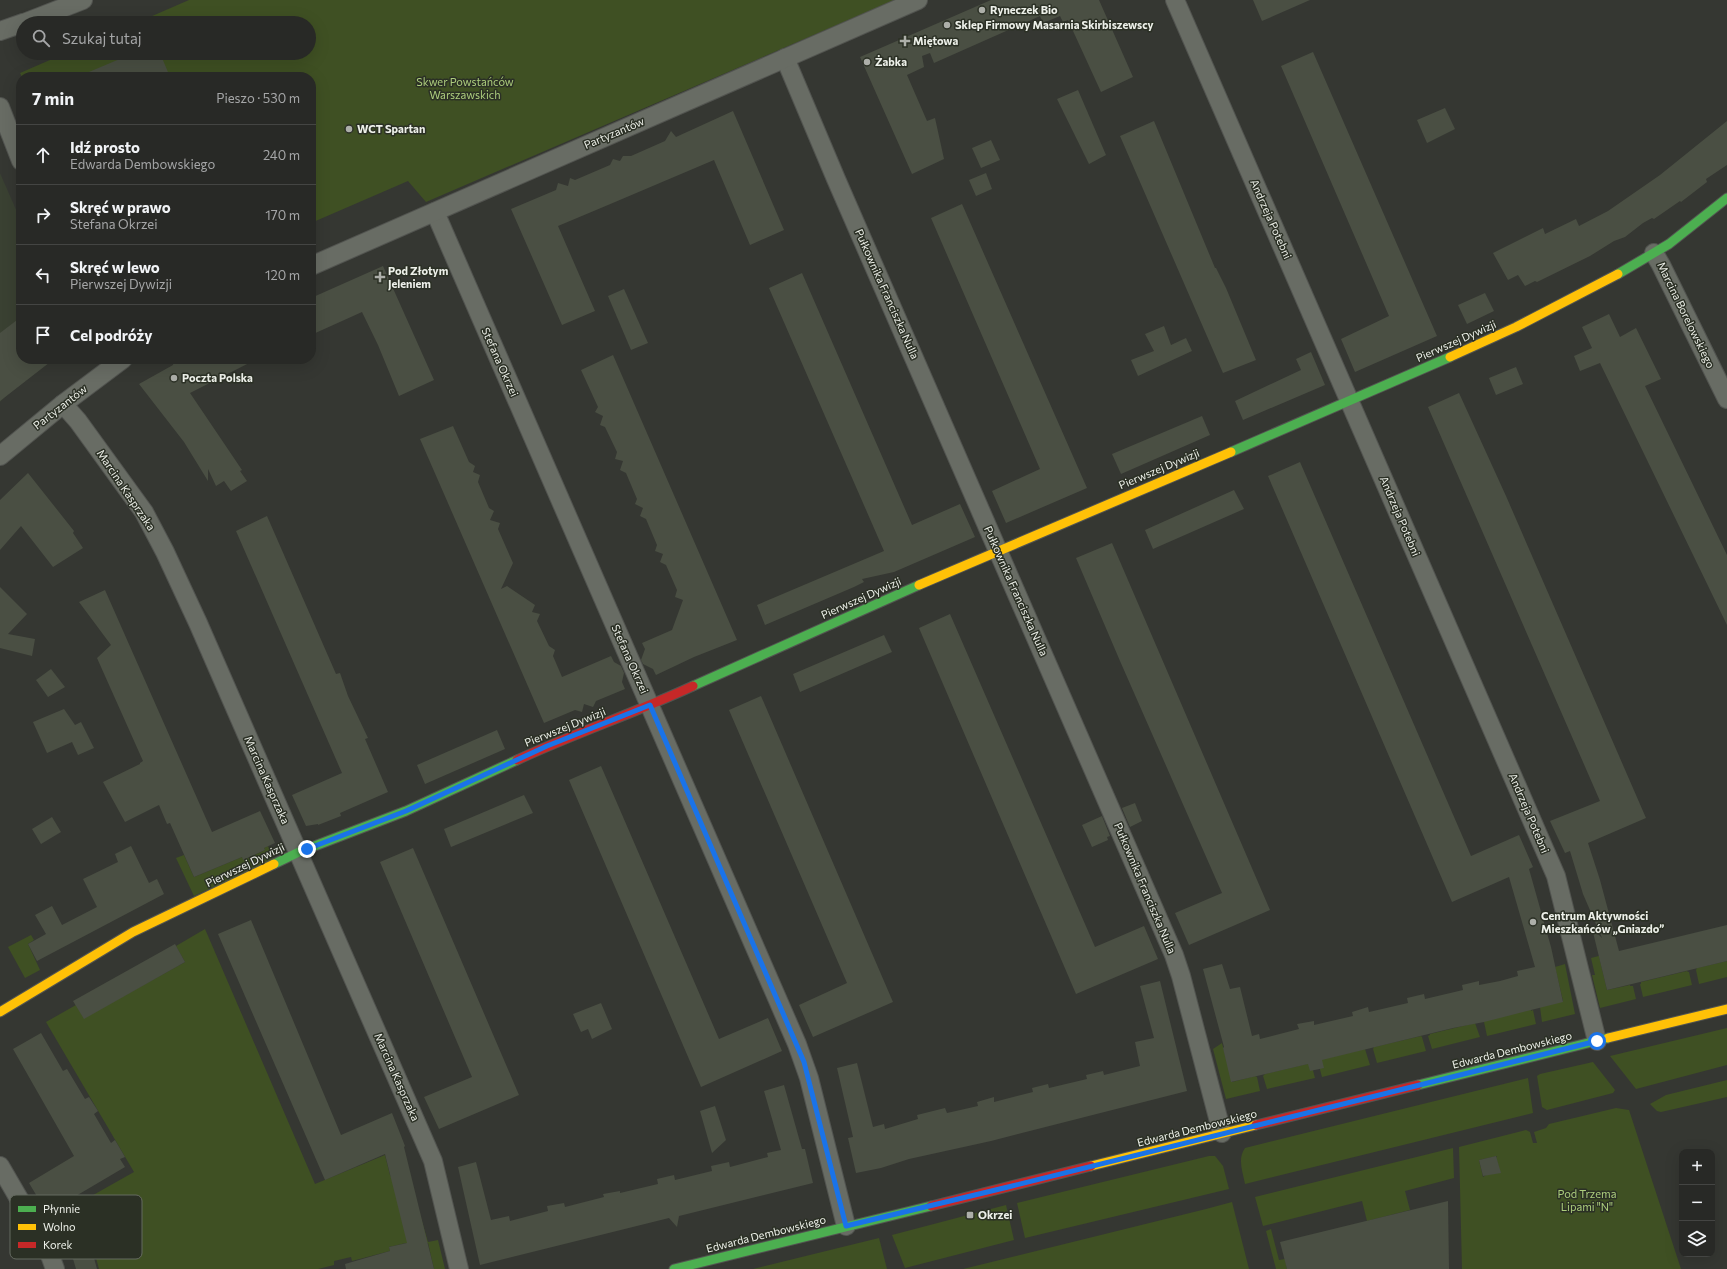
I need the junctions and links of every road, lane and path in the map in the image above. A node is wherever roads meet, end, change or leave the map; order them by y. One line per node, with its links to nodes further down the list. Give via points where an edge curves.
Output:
1 (83, 0): 4 (street)
2 (918, 0): 7 (street, Partyzantów)
3 (1175, 0): 16 (street, Andrzeja Potebni)
4 (42, 16)
5 (16, 26): 6 (street)
6 (0, 31)
7 (785, 58): 11 (street, Partyzantów); 19 (street, Pułkownika Franciszka Nulla)
8 (0, 107): 9 (street)
9 (16, 148)
10 (1727, 198): 12 (street, Pierwszej Dywizji)
11 (435, 212): 13 (street, Partyzantów); 20 (street, Stefana Okrzei)
12 (1654, 253): 15 (street, Marcina Borelowskiego); 16 (street, Pierwszej Dywizji, via 1582,294 1516,327)
13 (316, 264)
14 (116, 364): 17 (street, Partyzantów)
15 (1727, 399)
16 (1351, 401): 19 (street, Pierwszej Dywizji); 24 (street, Andrzeja Potebni, via 1556,876)
17 (63, 404): 18 (street, Partyzantów); 21 (street, Marcina Kasprzaka, via 144,512 165,552)
18 (0, 456)
19 (998, 550): 20 (street, Pierwszej Dywizji); 25 (street, Pułkownika Franciszka Nulla, via 1174,955)
20 (650, 705): 21 (street, Pierwszej Dywizji, via 547,746 406,811); 28 (street, Stefana Okrzei, via 804,1062)
21 (298, 852): 23 (street, Pierwszej Dywizji, via 133,932); 31 (street, Marcina Kasprzaka, via 434,1161)
22 (1727, 1009): 24 (street, Edwarda Dembowskiego)
23 (0, 1012)
24 (1597, 1041): 25 (street, Edwarda Dembowskiego)
25 (1222, 1133): 28 (street, Edwarda Dembowskiego)
26 (0, 1166): 27 (street)
27 (17, 1195)
28 (846, 1226): 32 (street, Edwarda Dembowskiego)
29 (51, 1259): 30 (street)
30 (55, 1269)
31 (459, 1269)
32 (674, 1269)

